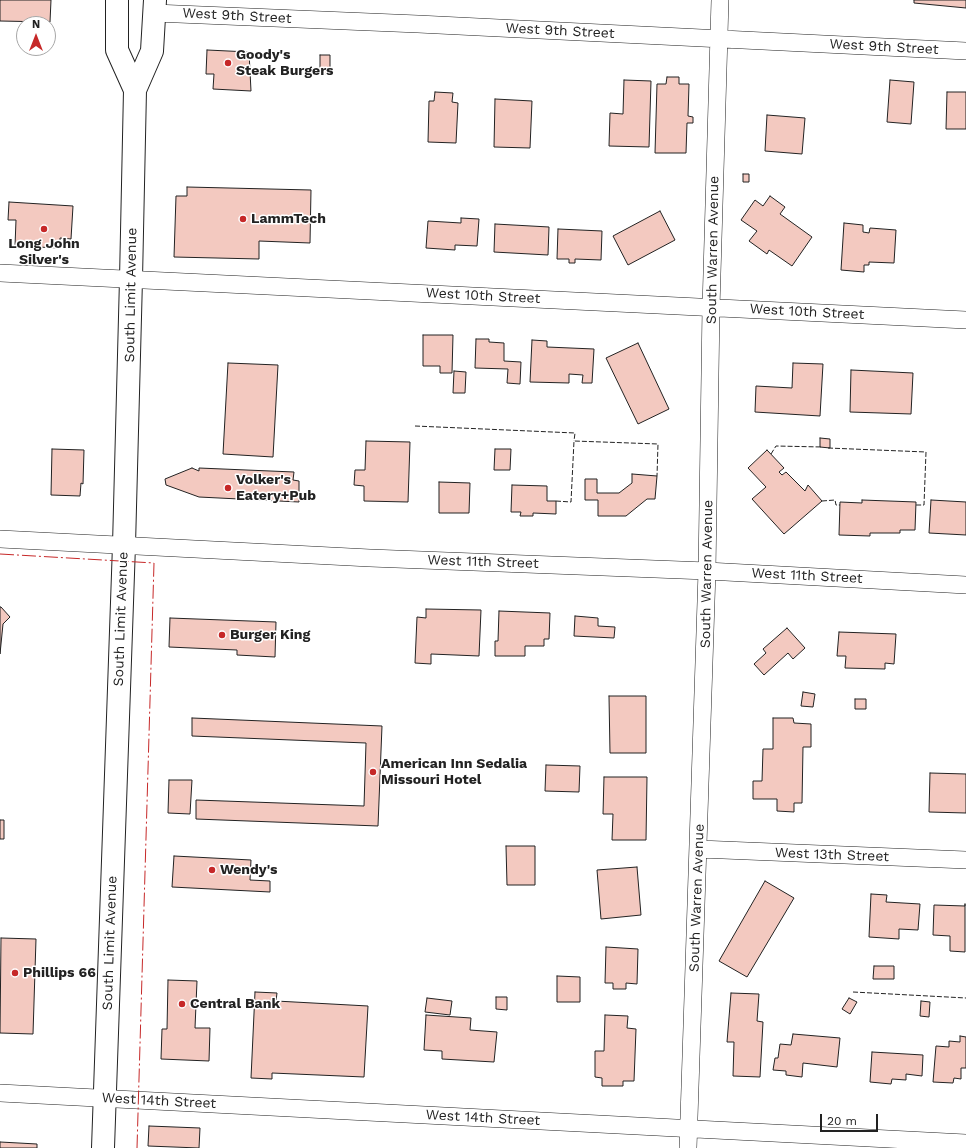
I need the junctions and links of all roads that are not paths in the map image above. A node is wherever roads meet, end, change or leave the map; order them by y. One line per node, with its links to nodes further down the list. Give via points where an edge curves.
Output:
1 (117, 0): 6 (highway, South Limit Avenue, via 116,50)
2 (720, 0): 4 (street, South Warren Avenue)
3 (155, 6): 4 (street, West 9th Street, via 418,24); 6 (highway, South Limit Avenue, via 152,51)
4 (719, 39): 5 (street, West 9th Street); 9 (street, South Warren Avenue)
5 (966, 51)
6 (135, 90): 8 (highway, South Limit Avenue)
7 (0, 273): 8 (street, West 10th Street)
8 (131, 279): 9 (street, West 10th Street); 12 (highway, South Limit Avenue)
9 (711, 308): 10 (street, West 10th Street); 13 (street, South Warren Avenue)
10 (966, 320)
11 (0, 539): 12 (street, West 11th Street)
12 (124, 545): 13 (street, West 11th Street, via 370,558); 18 (highway, South Limit Avenue)
13 (708, 571): 14 (street, West 11th Street); 15 (street, South Warren Avenue)
14 (966, 585)
15 (699, 849): 16 (street, West 13th Street); 19 (street, South Warren Avenue)
16 (966, 860)
17 (0, 1093): 18 (street, West 14th Street)
18 (105, 1098): 19 (street, West 14th Street); 21 (highway, South Limit Avenue)
19 (688, 1129): 20 (street, West 14th Street); 22 (street, South Warren Avenue)
20 (966, 1143)
21 (103, 1148)
22 (688, 1148)

